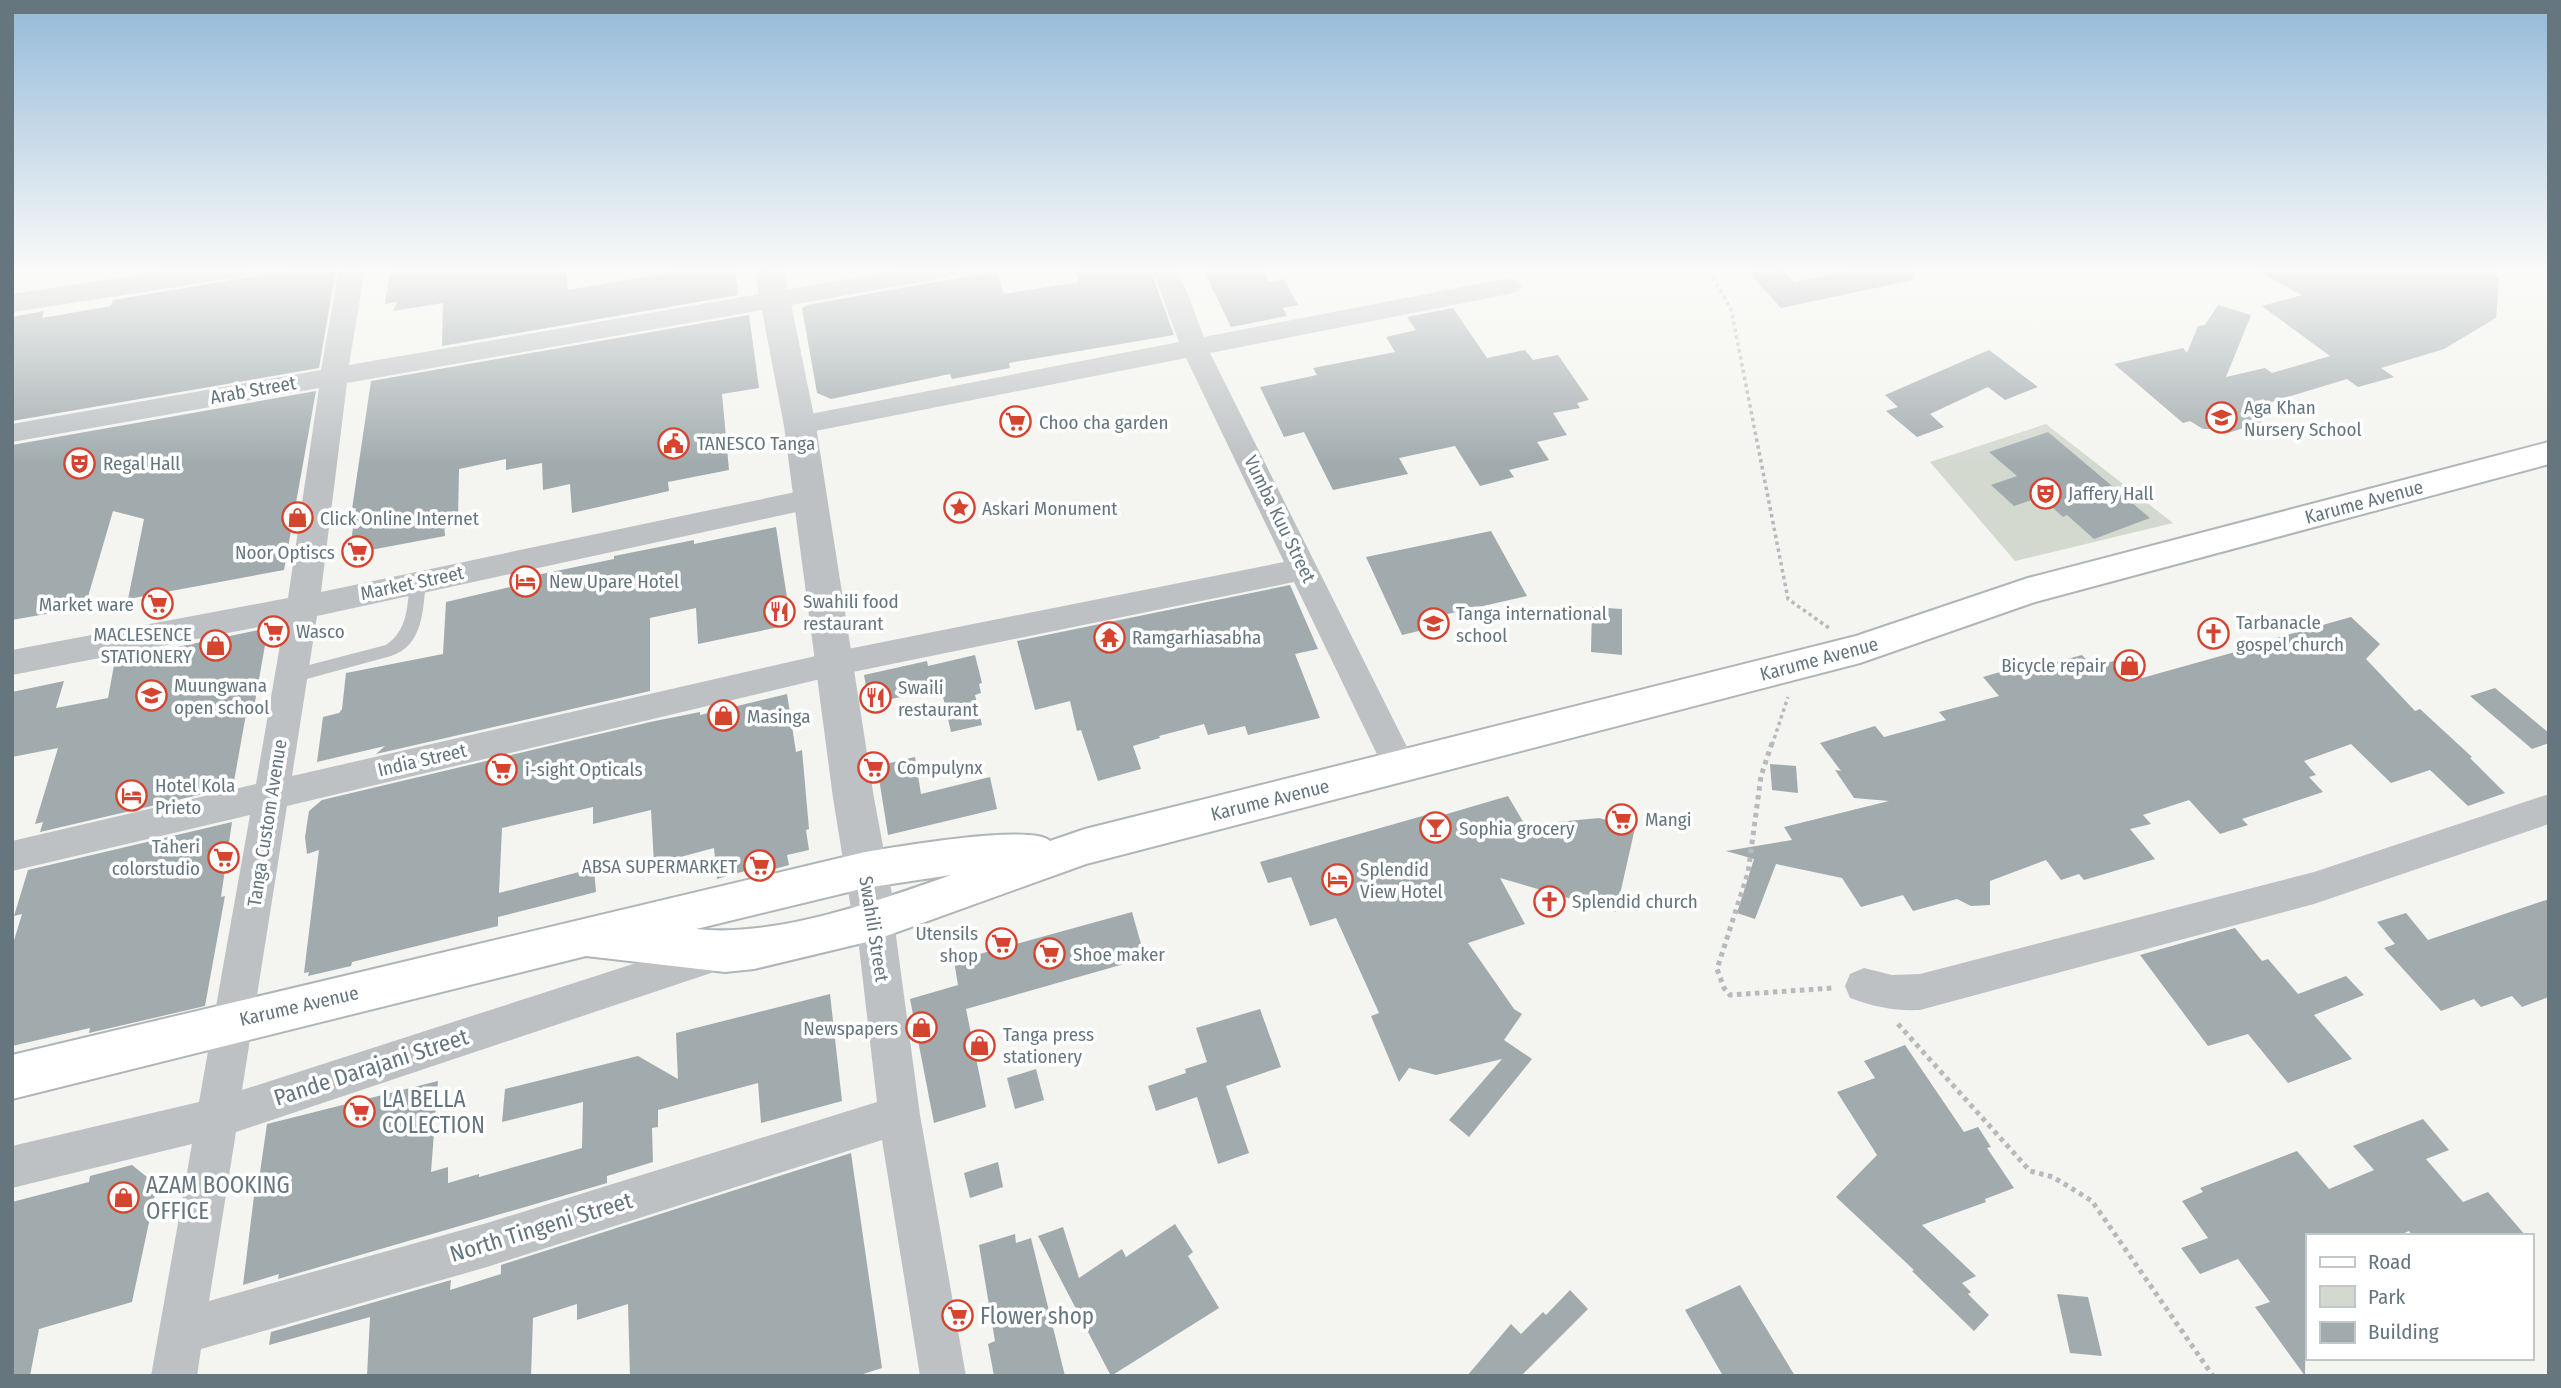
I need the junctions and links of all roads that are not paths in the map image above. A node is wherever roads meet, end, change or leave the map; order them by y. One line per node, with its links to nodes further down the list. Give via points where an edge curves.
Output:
1 (341, 334): 7 (street, Tanga Custom Avenue)
2 (581, 334): 7 (street, Arab Street)
3 (780, 334): 8 (street, Swahili Street)
4 (1189, 334): 6 (street, Vumba Kuu Street)
5 (1271, 334): 6 (street)
6 (1195, 349): 8 (street); 12 (street, Vumba Kuu Street)
7 (334, 376): 9 (street, Arab Street); 14 (street, Tanga Custom Avenue)
8 (800, 425): 11 (street, Swahili Street)
9 (12, 433)
10 (2549, 453): 19 (main road, Karume Avenue, via 2028,591 1860,649)
11 (809, 490): 13 (street, Market Street); 14 (street, Market Street); 17 (street, Swahili Street)
12 (1304, 569): 17 (street, India Street); 19 (street, Vumba Kuu Street)
13 (418, 582): 14 (street, Market Street); 18 (lane, via 412,631 404,643)
14 (304, 597): 15 (street, Market Street); 16 (street, Market Street); 18 (street, Tanga Custom Avenue)
15 (12, 644)
16 (12, 663)
17 (832, 664): 20 (street, India Street); 24 (street, Swahili Street)
18 (292, 676): 20 (street, Tanga Custom Avenue)
19 (1399, 767): 22 (main road, Karume Avenue)
20 (271, 796): 23 (street, India Street); 29 (street, Tanga Custom Avenue)
21 (2549, 809): 28 (street, via 2289,895 1920,992 1892,993)
22 (1085, 847): 24 (main road, Karume Avenue, via 934,859); 25 (main road, Karume Avenue)
23 (12, 856)
24 (865, 870): 25 (street, Swahili Street); 26 (main road, Karume Avenue)
25 (875, 921): 27 (main road, Karume Avenue); 31 (street, Swahili Street)
26 (587, 937): 27 (main road, Karume Avenue); 29 (main road, Karume Avenue)
27 (725, 952): 32 (street, Pande Darajani Street)
28 (1864, 986)
29 (235, 1021): 30 (main road, Karume Avenue); 32 (street, Tanga Custom Avenue)
30 (12, 1077)
31 (899, 1115): 34 (street, North Tingeni Street, via 487,1245); 36 (street, Swahili Street)
32 (217, 1118): 33 (street, Pande Darajani Street); 34 (street, Tanga Custom Avenue)
33 (12, 1167)
34 (181, 1332): 35 (street, Tanga Custom Avenue)
35 (174, 1376)
36 (943, 1376)

